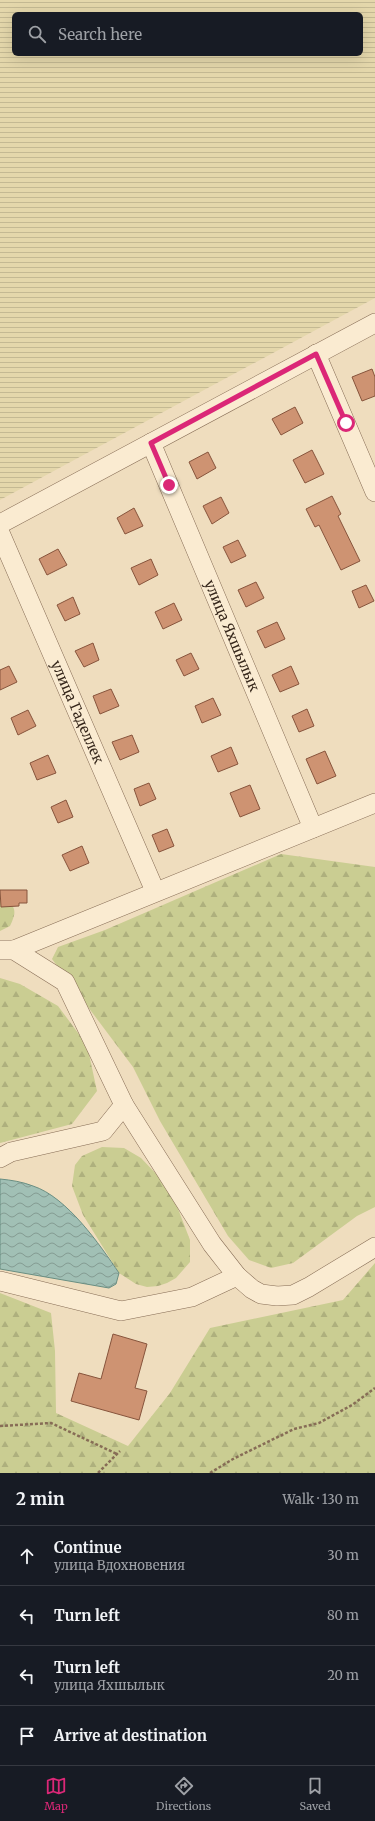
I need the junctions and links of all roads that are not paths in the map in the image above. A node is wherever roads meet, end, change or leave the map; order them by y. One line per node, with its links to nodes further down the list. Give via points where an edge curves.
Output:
1 (375, 323): 2 (street)
2 (316, 354): 3 (street); 4 (street)
3 (151, 443): 5 (street); 8 (street, улица Яхшылык)
4 (375, 492)
5 (0, 524)
6 (0, 533): 9 (street, улица Гаделлек)
7 (375, 803): 8 (street)
8 (313, 828): 9 (street)
9 (155, 892): 10 (street)
10 (7, 950): 11 (street, via 65,982)
11 (124, 1106): 12 (street, via 103,1131 10,1152); 14 (street, via 212,1244)
12 (0, 1158)
13 (375, 1247): 14 (street, via 309,1288 293,1295 262,1294)
14 (237, 1276): 15 (street, via 192,1297 121,1311)
15 (0, 1281)

